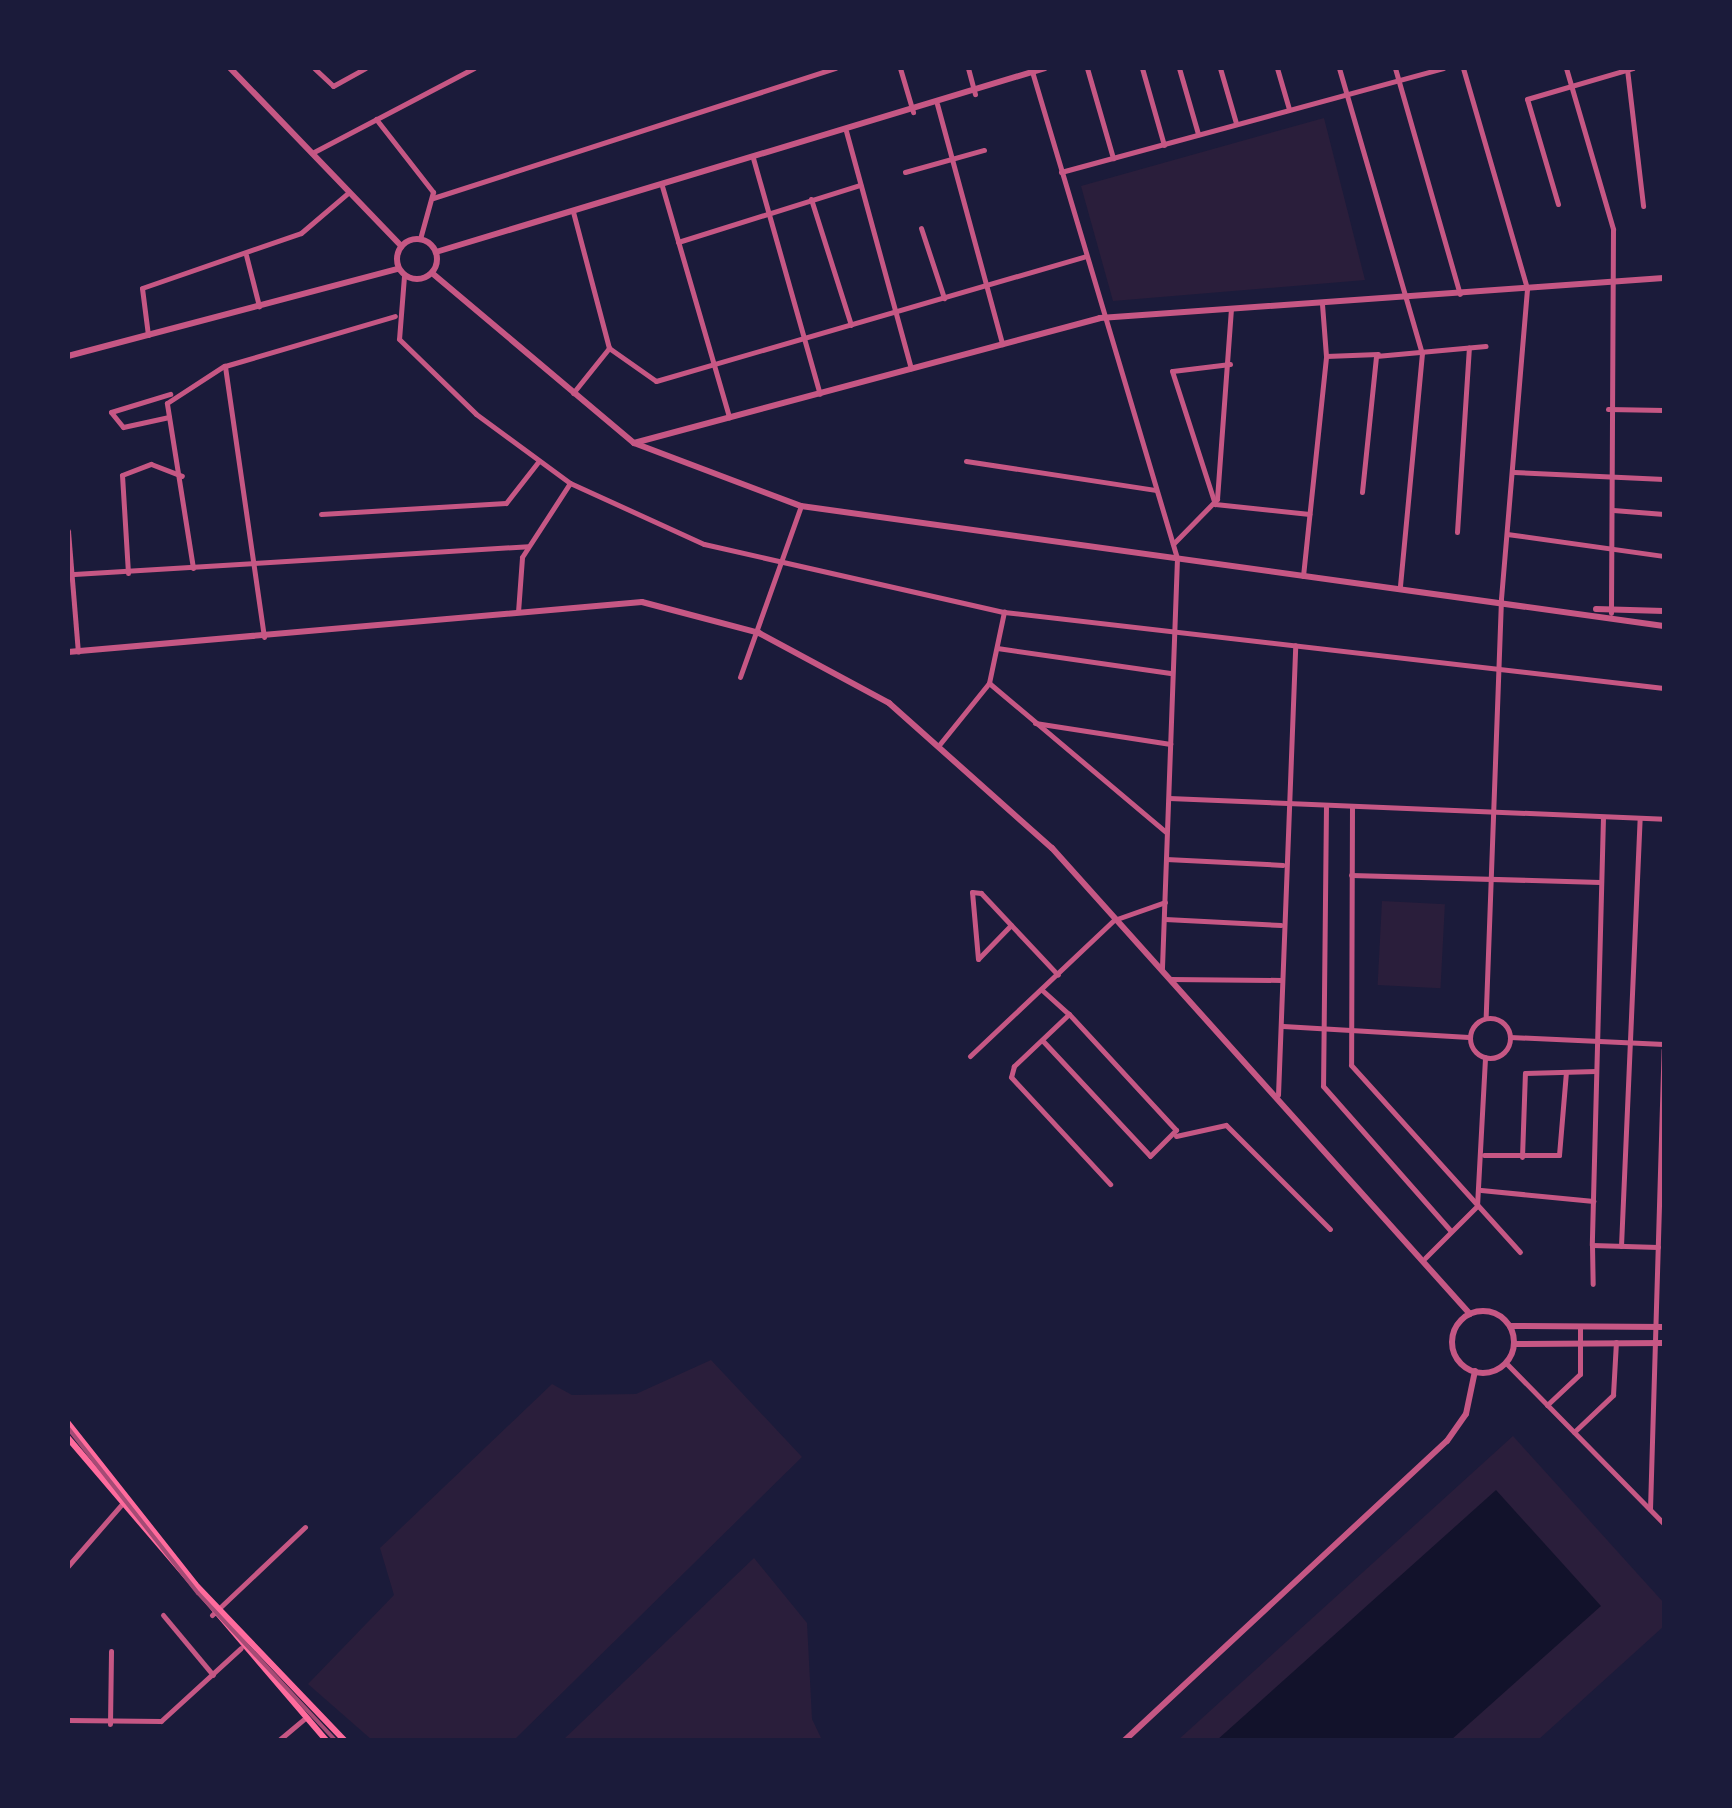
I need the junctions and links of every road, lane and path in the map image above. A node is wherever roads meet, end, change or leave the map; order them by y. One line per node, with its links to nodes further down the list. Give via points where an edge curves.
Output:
1 (230, 68): 34 (street)
2 (314, 68): 3 (street, via 333,86)
3 (365, 68)
4 (474, 68): 28 (street)
5 (836, 68): 43 (street)
6 (900, 68): 27 (street)
7 (968, 68): 24 (street)
8 (1046, 68): 20 (street)
9 (1087, 68): 36 (street)
10 (1142, 68): 32 (street)
11 (1180, 68): 31 (street)
12 (1220, 68): 29 (street)
13 (1277, 68): 26 (street)
14 (1339, 68): 23 (street)
15 (1396, 68): 21 (street)
16 (1443, 68): 21 (street)
17 (1462, 68): 61 (street)
18 (1566, 68): 22 (street)
19 (1630, 68): 22 (street); 46 (street)
20 (1033, 72): 24 (street); 39 (street)
21 (1399, 79): 23 (street); 62 (street)
22 (1570, 82): 45 (street, via 1527,98); 59 (street, via 1613,230)
23 (1346, 93): 26 (street); 64 (street)
24 (975, 94): 25 (street)
25 (937, 104): 27 (street); 37 (street)
26 (1288, 109): 29 (street)
27 (913, 112): 30 (street)
28 (376, 119): 34 (street); 43 (street)
29 (1236, 123): 31 (street)
30 (846, 131): 35 (street); 40 (street)
31 (1198, 134): 32 (street)
32 (1164, 145): 36 (street)
33 (984, 150): 37 (street)
34 (312, 154): 42 (street)
35 (753, 158): 41 (street); 48 (street)
36 (1114, 158): 39 (street)
37 (953, 159): 38 (street); 60 (street)
38 (905, 172)
39 (1061, 172): 55 (street)
40 (861, 185): 44 (street); 68 (street)
41 (662, 186): 47 (street); 51 (street)
42 (349, 192): 52 (street); 54 (street, via 306,230)
43 (432, 198): 50 (street)
44 (810, 199): 48 (street); 71 (street)
45 (1558, 204)
46 (1643, 206)
47 (573, 212): 53 (street); 77 (street)
48 (768, 213): 51 (street); 73 (street)
49 (921, 228): 63 (street)
50 (420, 239): 52 (street); 53 (street)
51 (678, 242): 82 (street)
52 (401, 246): 56 (street)
53 (436, 252): 57 (street)
54 (246, 255): 66 (street); 72 (street, via 142,288)
55 (1084, 256): 60 (street); 70 (street)
56 (401, 272): 57 (street); 66 (street); 69 (street)
57 (432, 273): 86 (street)
58 (1664, 278): 59 (street)
59 (1614, 282): 61 (street); 89 (street)
60 (986, 286): 63 (street); 74 (street)
61 (1527, 289): 62 (street); 96 (street)
62 (1460, 294): 64 (street)
63 (944, 298): 68 (street)
64 (1407, 298): 65 (street); 78 (street)
65 (1322, 304): 67 (street); 81 (street)
66 (259, 306): 72 (street)
67 (1231, 306): 70 (street); 83 (street)
68 (896, 312): 71 (street); 85 (street)
69 (394, 316): 84 (street); 95 (street, via 399,339)
70 (1100, 318): 74 (street); 101 (street)
71 (851, 325): 73 (street)
72 (148, 335): 80 (street)
73 (803, 338): 82 (street); 87 (street)
74 (1002, 344): 85 (street)
75 (1486, 346): 76 (street)
76 (1469, 347): 78 (street); 110 (street)
77 (608, 348): 82 (street, via 650,381); 86 (street)
78 (1421, 348): 79 (street); 123 (street)
79 (1379, 354): 81 (street); 102 (street)
80 (68, 356)
81 (1326, 356): 107 (street)
82 (713, 362): 92 (street)
83 (1230, 364): 103 (street); 103 (street, via 1172,371)
84 (225, 366): 88 (street); 117 (street)
85 (911, 368): 87 (street)
86 (573, 393): 93 (street)
87 (820, 394): 92 (street)
88 (172, 395): 91 (street); 91 (street, via 111,412 123,427)
89 (1608, 409): 90 (street); 98 (street)
90 (1664, 410)
91 (168, 417): 97 (street)
92 (728, 417): 93 (street)
93 (634, 443): 104 (street)
94 (966, 461): 101 (street)
95 (538, 462): 100 (street); 106 (street, via 506,504)
96 (1514, 472): 98 (street); 111 (street)
97 (182, 476): 119 (street); 120 (street, via 151,464 122,476)
98 (1612, 477): 99 (street); 105 (street)
99 (1664, 479)
100 (570, 483): 113 (street); 118 (street, via 640,520)
101 (1155, 490): 112 (street)
102 (1362, 492)
103 (1215, 504): 107 (street); 112 (street)
104 (802, 506): 116 (street); 118 (street)
105 (1612, 510): 108 (street); 114 (street)
106 (322, 514)
107 (1310, 514): 122 (street)
108 (1664, 514)
109 (68, 531): 121 (street)
110 (1458, 532)
111 (1507, 534): 114 (street); 124 (street)
112 (1172, 544): 116 (street)
113 (528, 546): 117 (street); 129 (street)
114 (1610, 550): 115 (street); 125 (street)
115 (1664, 556)
116 (1177, 558): 122 (street); 133 (street)
117 (254, 564): 119 (street); 134 (street)
118 (782, 566): 128 (street); 132 (street)
119 (193, 568): 120 (street)
120 (128, 573): 121 (street)
121 (74, 574): 138 (street)
122 (1303, 576): 123 (street)
123 (1400, 588): 124 (street)
124 (1501, 599): 126 (street); 139 (street)
125 (1611, 604): 126 (street); 127 (street); 130 (street)
126 (1594, 610): 130 (street)
127 (1664, 611)
128 (1004, 612): 133 (street); 136 (street)
129 (518, 615): 132 (street, via 642,602); 134 (street)
130 (1612, 618): 131 (street)
131 (1664, 626)
132 (758, 633): 141 (street); 146 (street, via 889,703)
133 (1174, 635): 135 (street); 140 (street)
134 (264, 637): 138 (street)
135 (1295, 646): 139 (street); 148 (street)
136 (996, 648): 140 (street); 142 (street)
137 (68, 652): 138 (street)
138 (78, 652)
139 (1498, 664): 143 (street); 151 (street)
140 (1170, 673): 145 (street)
141 (740, 676)
142 (989, 684): 144 (street); 146 (street)
143 (1664, 688)
144 (1034, 722): 145 (street); 155 (street)
145 (1170, 744): 147 (street)
146 (939, 745): 163 (street, via 1052,848)
147 (1169, 798): 148 (street); 155 (street)
148 (1288, 802): 149 (street); 157 (street)
149 (1326, 805): 150 (street); 174 (street)
150 (1352, 807): 151 (street); 158 (street)
151 (1492, 810): 152 (street); 159 (street)
152 (1602, 817): 153 (street); 160 (street)
153 (1640, 818): 154 (street); 180 (street)
154 (1664, 819)
155 (1166, 832): 156 (street)
156 (1166, 860): 157 (street); 161 (street)
157 (1283, 865): 164 (street)
158 (1351, 875): 159 (street); 175 (street)
159 (1490, 880): 160 (street); 172 (street)
160 (1600, 882): 177 (street)
161 (1165, 902): 162 (street); 163 (street)
162 (1164, 919): 164 (street); 166 (street)
163 (1114, 920): 166 (street); 167 (street)
164 (1282, 925): 169 (street)
165 (1011, 926): 165 (street, via 981,893 972,892 978,959); 167 (street)
166 (1162, 970): 168 (street)
167 (1058, 975): 170 (street)
168 (1170, 979): 169 (street); 186 (street)
169 (1281, 980): 173 (street)
170 (1042, 990): 171 (street); 182 (street)
171 (1069, 1014): 179 (street); 187 (street)
172 (1486, 1017): 176 (street); 178 (street)
173 (1282, 1026): 174 (street); 186 (street)
174 (1317, 1030): 175 (street); 195 (street, via 1333,1105)
175 (1349, 1033): 178 (street); 193 (street, via 1357,1075)
176 (1510, 1037): 177 (street); 183 (street, via 1503,1053)
177 (1595, 1037): 180 (street); 184 (street)
178 (1469, 1038): 183 (street)
179 (1042, 1040): 187 (street, via 1150,1156); 190 (street, via 1012,1077)
180 (1629, 1040): 181 (street); 197 (street)
181 (1664, 1046): 198 (street)
182 (970, 1056)
183 (1485, 1057): 188 (street)
184 (1596, 1071): 185 (street); 192 (street)
185 (1566, 1072): 189 (street, via 1560,1153); 189 (street, via 1524,1073)
186 (1278, 1095): 200 (street)
187 (1176, 1136): 194 (street, via 1226,1125)
188 (1484, 1156): 189 (street); 191 (street)
189 (1522, 1157)
190 (1110, 1184)
191 (1480, 1190): 192 (street); 193 (street)
192 (1593, 1202): 196 (street)
193 (1477, 1206): 195 (street); 199 (street)
194 (1330, 1230)
195 (1451, 1231): 200 (street)
196 (1592, 1244): 197 (street); 201 (street)
197 (1621, 1246): 198 (street)
198 (1658, 1247): 205 (street)
199 (1520, 1252)
200 (1424, 1258): 202 (street)
201 (1594, 1284)
202 (1470, 1314): 203 (street, via 1497,1314); 211 (street, via 1456,1328 1454,1349)
203 (1510, 1326): 204 (street); 209 (street)
204 (1580, 1327): 205 (street); 206 (street)
205 (1661, 1327): 208 (street)
206 (1580, 1342): 207 (street); 209 (street); 212 (street, via 1580,1374)
207 (1616, 1342): 208 (street); 214 (street, via 1613,1395)
208 (1661, 1343): 217 (street)
209 (1514, 1344): 210 (street)
210 (1506, 1363): 211 (street); 212 (street)
211 (1475, 1372): 234 (street, via 1466,1414 1447,1441)
212 (1547, 1405): 214 (street)
213 (68, 1423): 221 (main road)
214 (1574, 1432): 217 (street)
215 (68, 1438): 216 (main road)
216 (121, 1505): 220 (street, via 87,1554); 221 (main road)
217 (1650, 1509): 218 (street)
218 (1664, 1524)
219 (305, 1527): 221 (street)
220 (68, 1566)
221 (215, 1612): 223 (main road); 225 (main road)
222 (162, 1615): 227 (street)
223 (240, 1648): 226 (main road); 227 (street)
224 (110, 1651): 230 (street)
225 (271, 1665): 226 (main road); 233 (main road)
226 (263, 1672): 228 (main road)
227 (213, 1674): 230 (street, via 161,1721)
228 (305, 1718): 231 (street); 232 (main road)
229 (68, 1720): 230 (street)
230 (110, 1724)
231 (279, 1740)
232 (326, 1740)
233 (344, 1740)
234 (1124, 1740)

